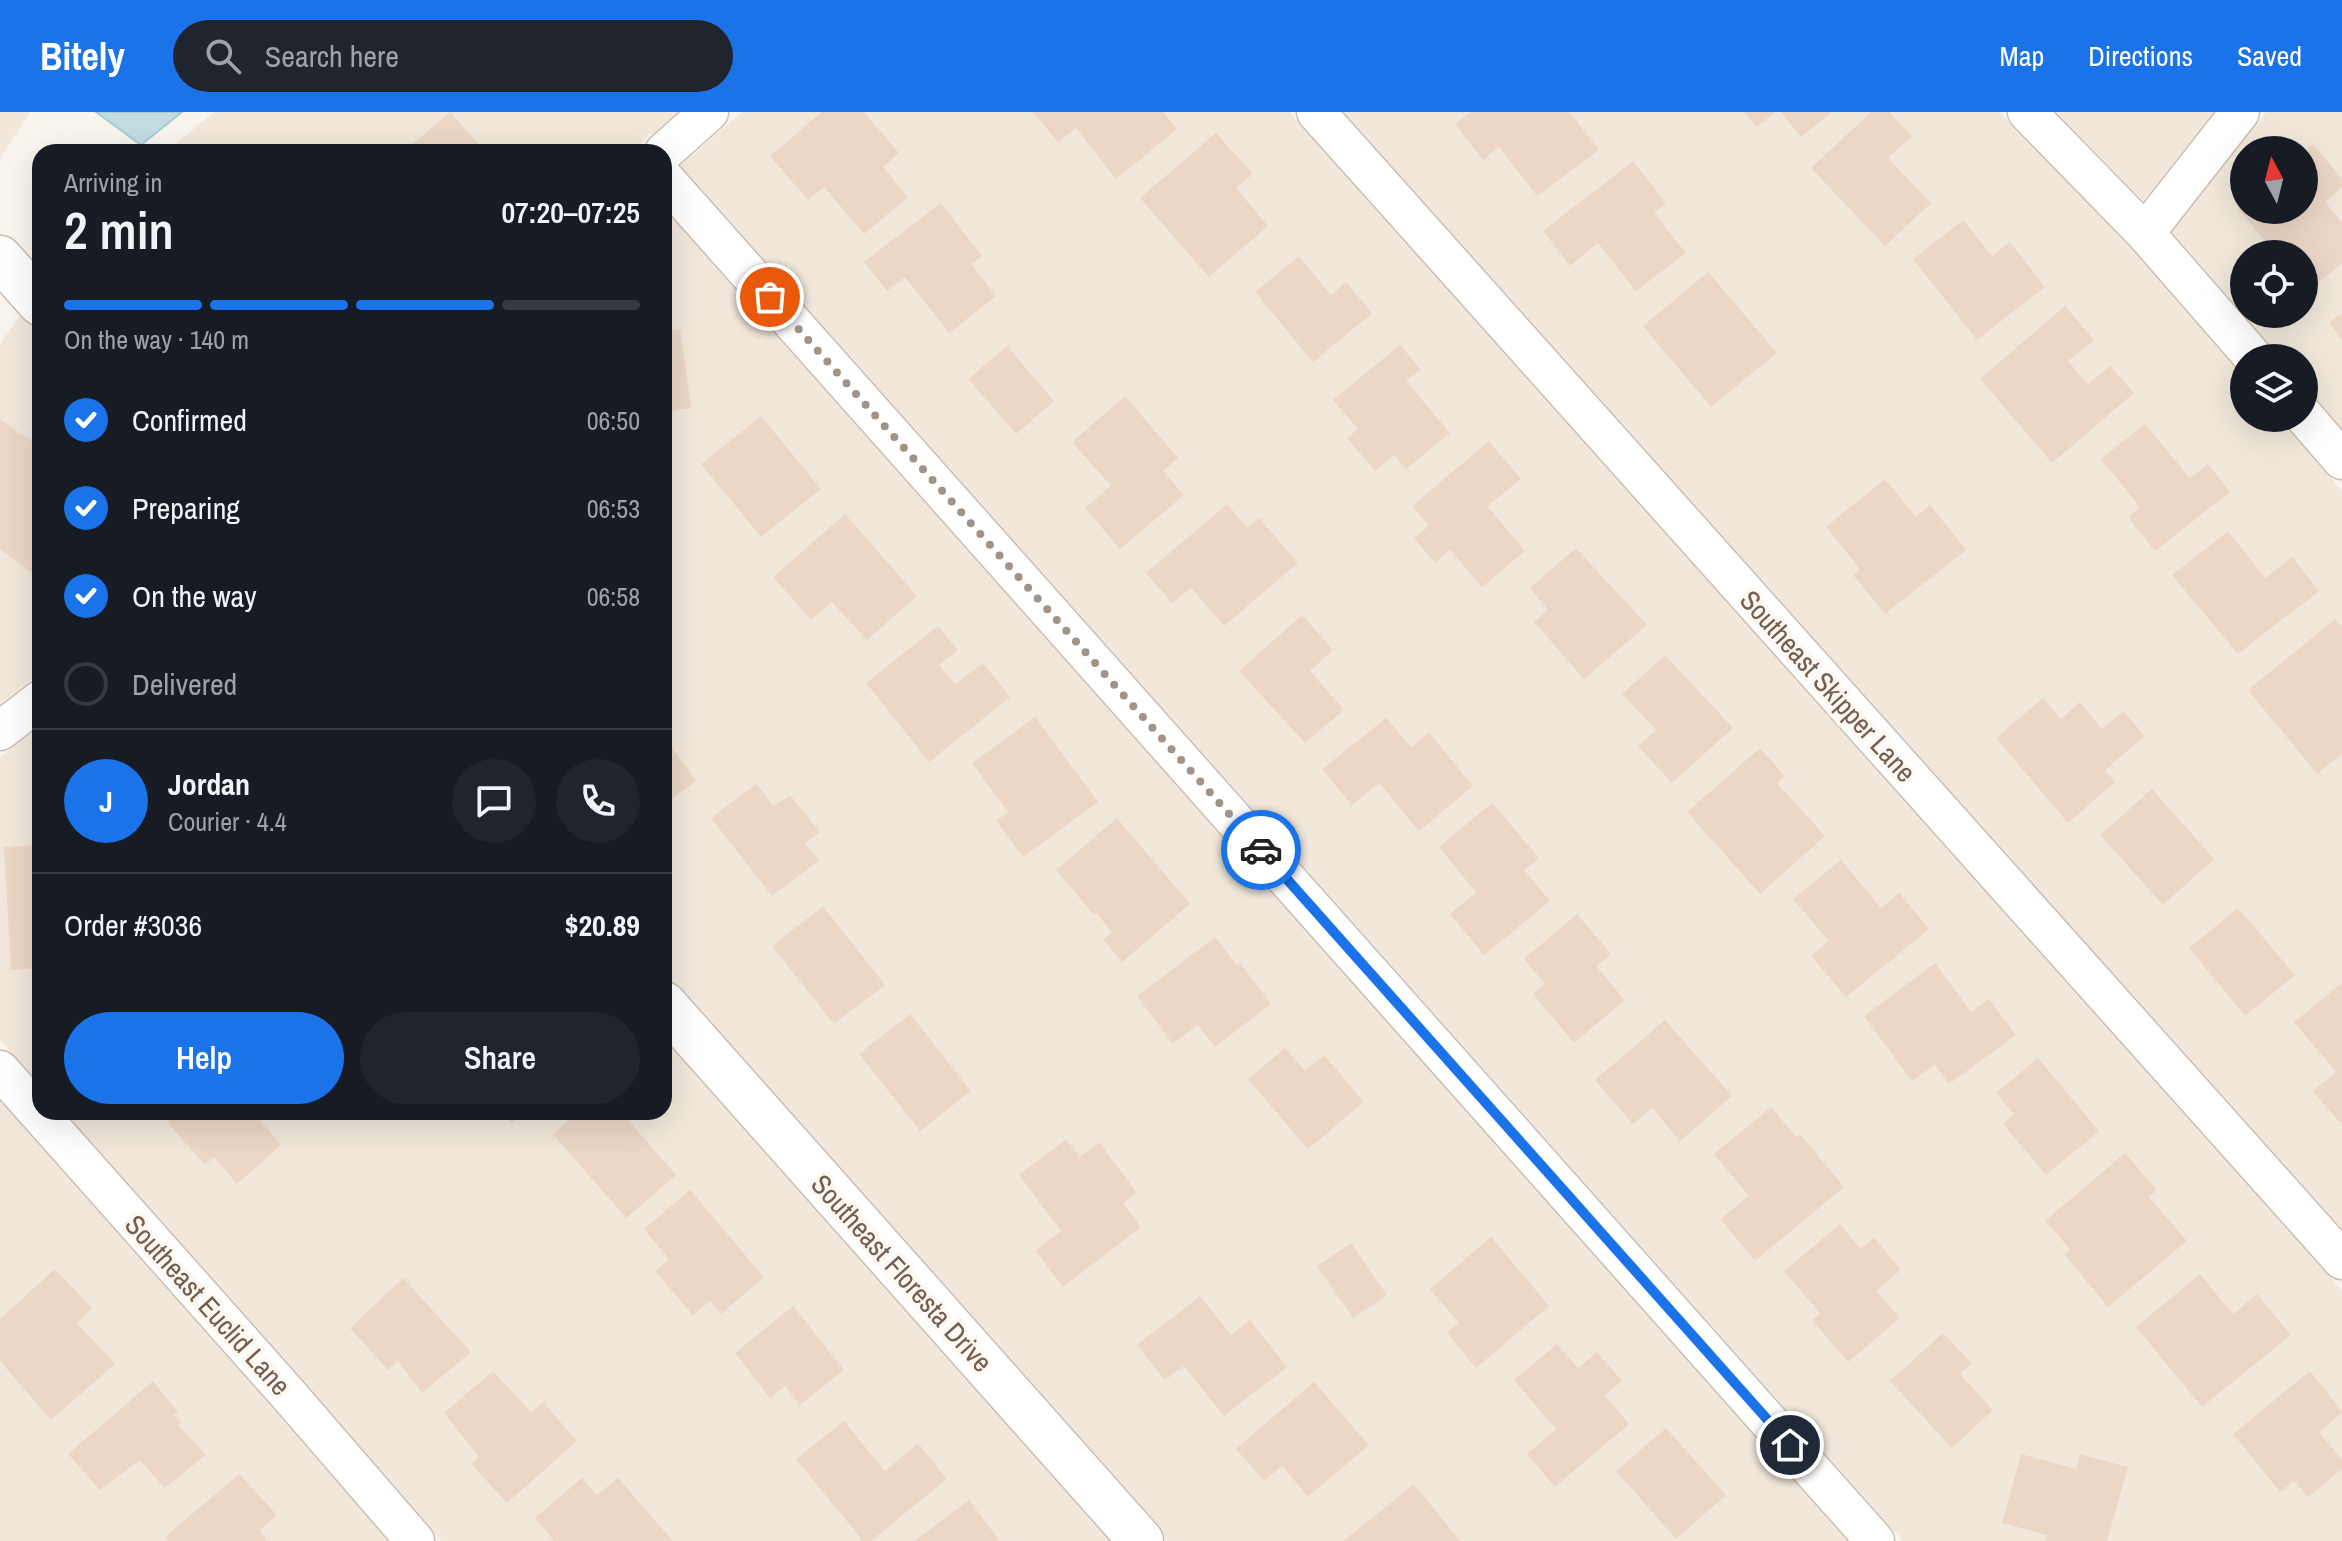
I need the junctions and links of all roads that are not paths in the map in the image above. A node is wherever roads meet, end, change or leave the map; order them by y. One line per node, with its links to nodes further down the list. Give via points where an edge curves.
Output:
1 (709, 112): 5 (street)
2 (1316, 112): 19 (street, Southeast Skipper Lane)
3 (2027, 112): 7 (street)
4 (2240, 112): 7 (street)
5 (672, 145)
6 (672, 187): 22 (street)
7 (2145, 233): 10 (street)
8 (0, 258): 9 (street)
9 (32, 294)
10 (2242, 344)
11 (2318, 432): 12 (street)
12 (2342, 460)
13 (32, 706): 14 (street)
14 (0, 731)
15 (672, 1013): 21 (street, Southeast Floresta Drive)
16 (0, 1070): 17 (street, Southeast Euclid Lane)
17 (32, 1106)
18 (44, 1120): 20 (street, Southeast Euclid Lane)
19 (2342, 1260)
20 (415, 1541)
21 (1141, 1541)
22 (1875, 1541)

